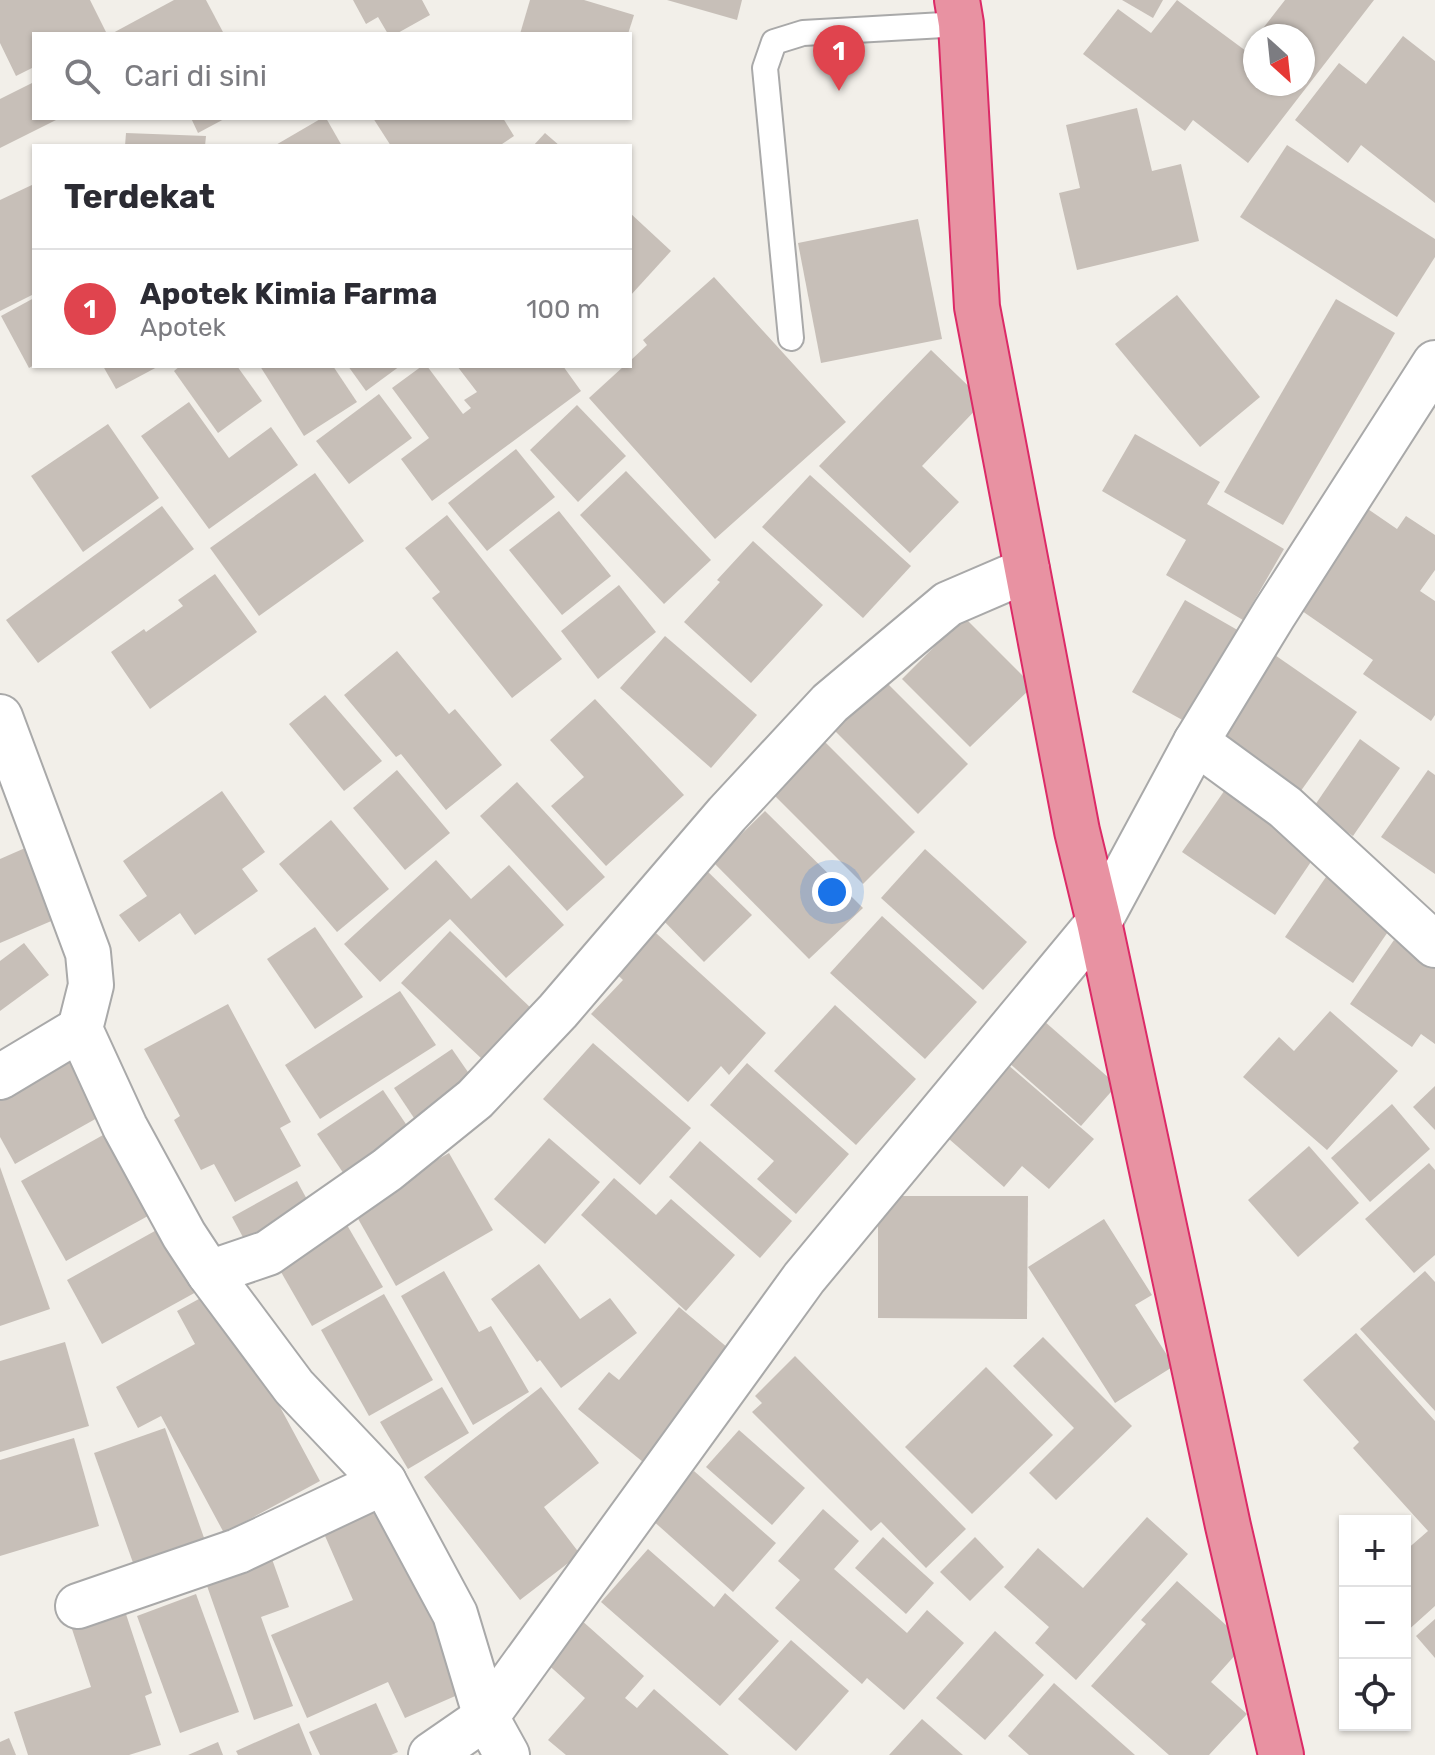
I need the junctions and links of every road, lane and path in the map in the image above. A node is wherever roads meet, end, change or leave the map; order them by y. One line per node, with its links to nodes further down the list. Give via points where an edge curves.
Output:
1 (959, 12): 2 (lane, via 803,33 774,42 765,68); 4 (highway, via 977,307)
2 (791, 338)
3 (1435, 363): 6 (street)
4 (1027, 570): 7 (highway); 11 (street, via 948,604 830,703 475,1099 387,1170 268,1253)
5 (0, 717): 9 (street, via 88,953 91,985)
6 (1196, 742): 7 (street); 8 (street, via 1285,807)
7 (1099, 922): 14 (street, via 804,1278); 17 (highway)
8 (1435, 945)
9 (80, 1029): 10 (street); 11 (street, via 125,1127)
10 (0, 1077)
11 (209, 1273): 12 (street, via 294,1387)
12 (384, 1482): 13 (street, via 238,1551); 14 (street, via 455,1614)
13 (78, 1606)
14 (486, 1717): 15 (street); 16 (street)
15 (431, 1755)
16 (507, 1755)
17 (1281, 1755)

